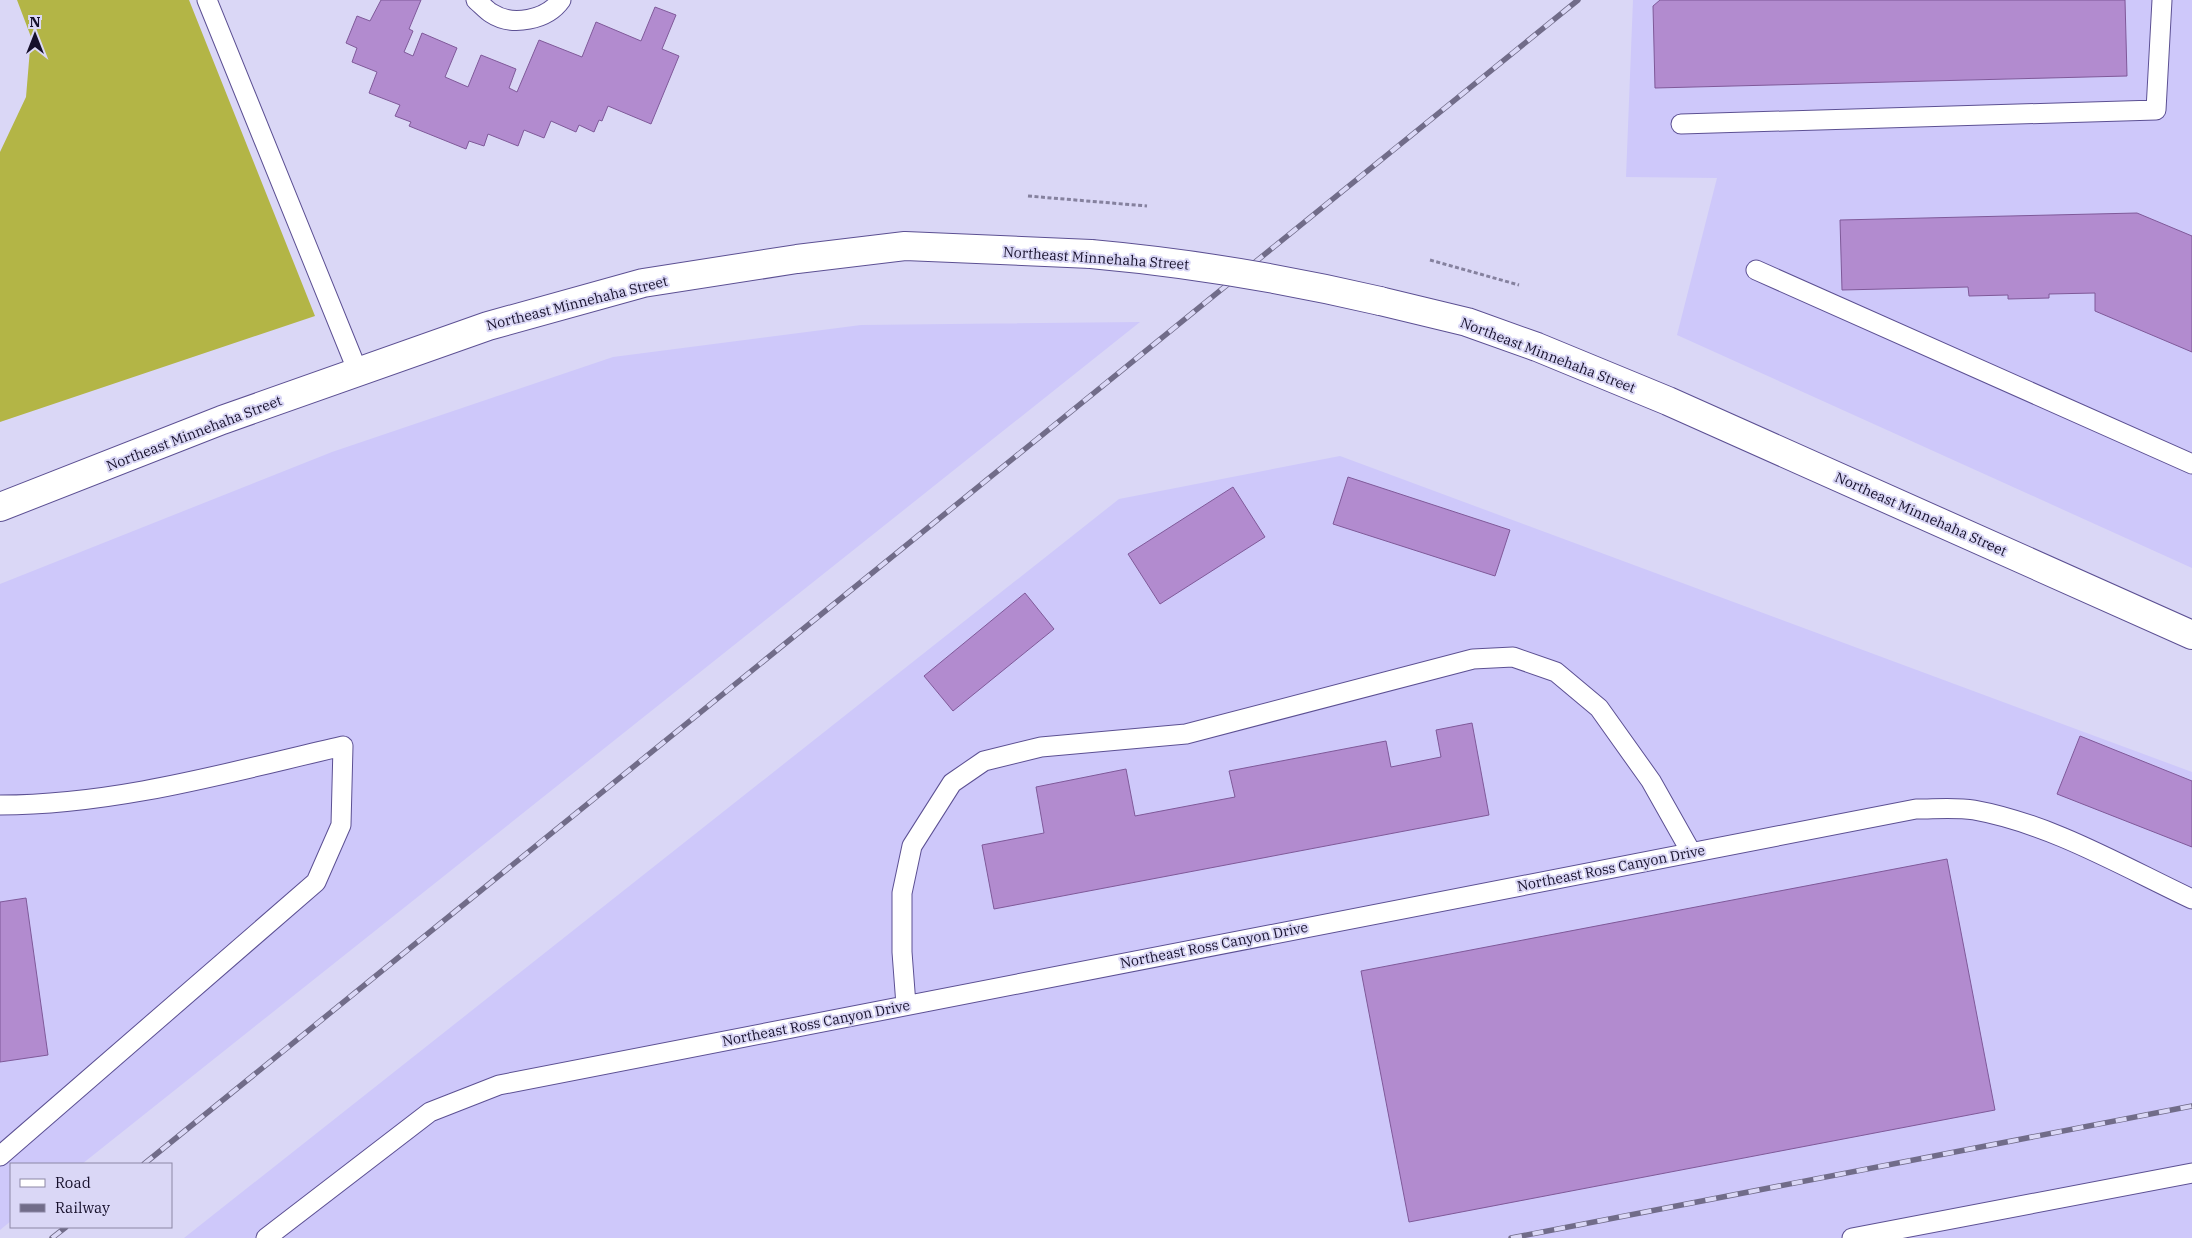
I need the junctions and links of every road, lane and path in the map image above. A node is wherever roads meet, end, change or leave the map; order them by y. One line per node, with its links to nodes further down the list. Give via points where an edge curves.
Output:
1 (207, 0): 11 (lane)
2 (476, 0): 3 (lane, via 492,14 514,21 537,18)
3 (561, 0)
4 (2162, 0): 5 (lane, via 2156,110)
5 (1681, 124)
6 (1028, 196): 7 (path)
7 (1147, 206)
8 (1430, 260): 10 (path)
9 (1756, 270): 12 (lane)
10 (1519, 285)
11 (358, 372): 13 (main road, Northeast Minnehaha Street, via 222,420); 14 (main road, Northeast Minnehaha Street, bridge, via 488,326 652,282 797,259 905,246 1091,254 1196,265 1380,301 1467,322 1537,347)
12 (2192, 464)
13 (0, 507)
14 (2192, 635)
15 (0, 805): 19 (lane, via 44,805 168,787 343,746 341,825 316,882)
16 (1692, 852): 17 (lane, Northeast Ross Canyon Drive, via 1916,809 1972,810 2061,836); 18 (lane, Northeast Ross Canyon Drive); 18 (lane, via 1651,781 1598,708 1556,672 1513,658 1473,659 1186,734 1041,747 984,761 952,782 912,846 902,893)
17 (2192, 899)
18 (906, 1005): 21 (lane, Northeast Ross Canyon Drive, via 499,1085 430,1112)
19 (0, 1156)
20 (2192, 1173): 22 (lane)
21 (266, 1238)
22 (1852, 1238)

